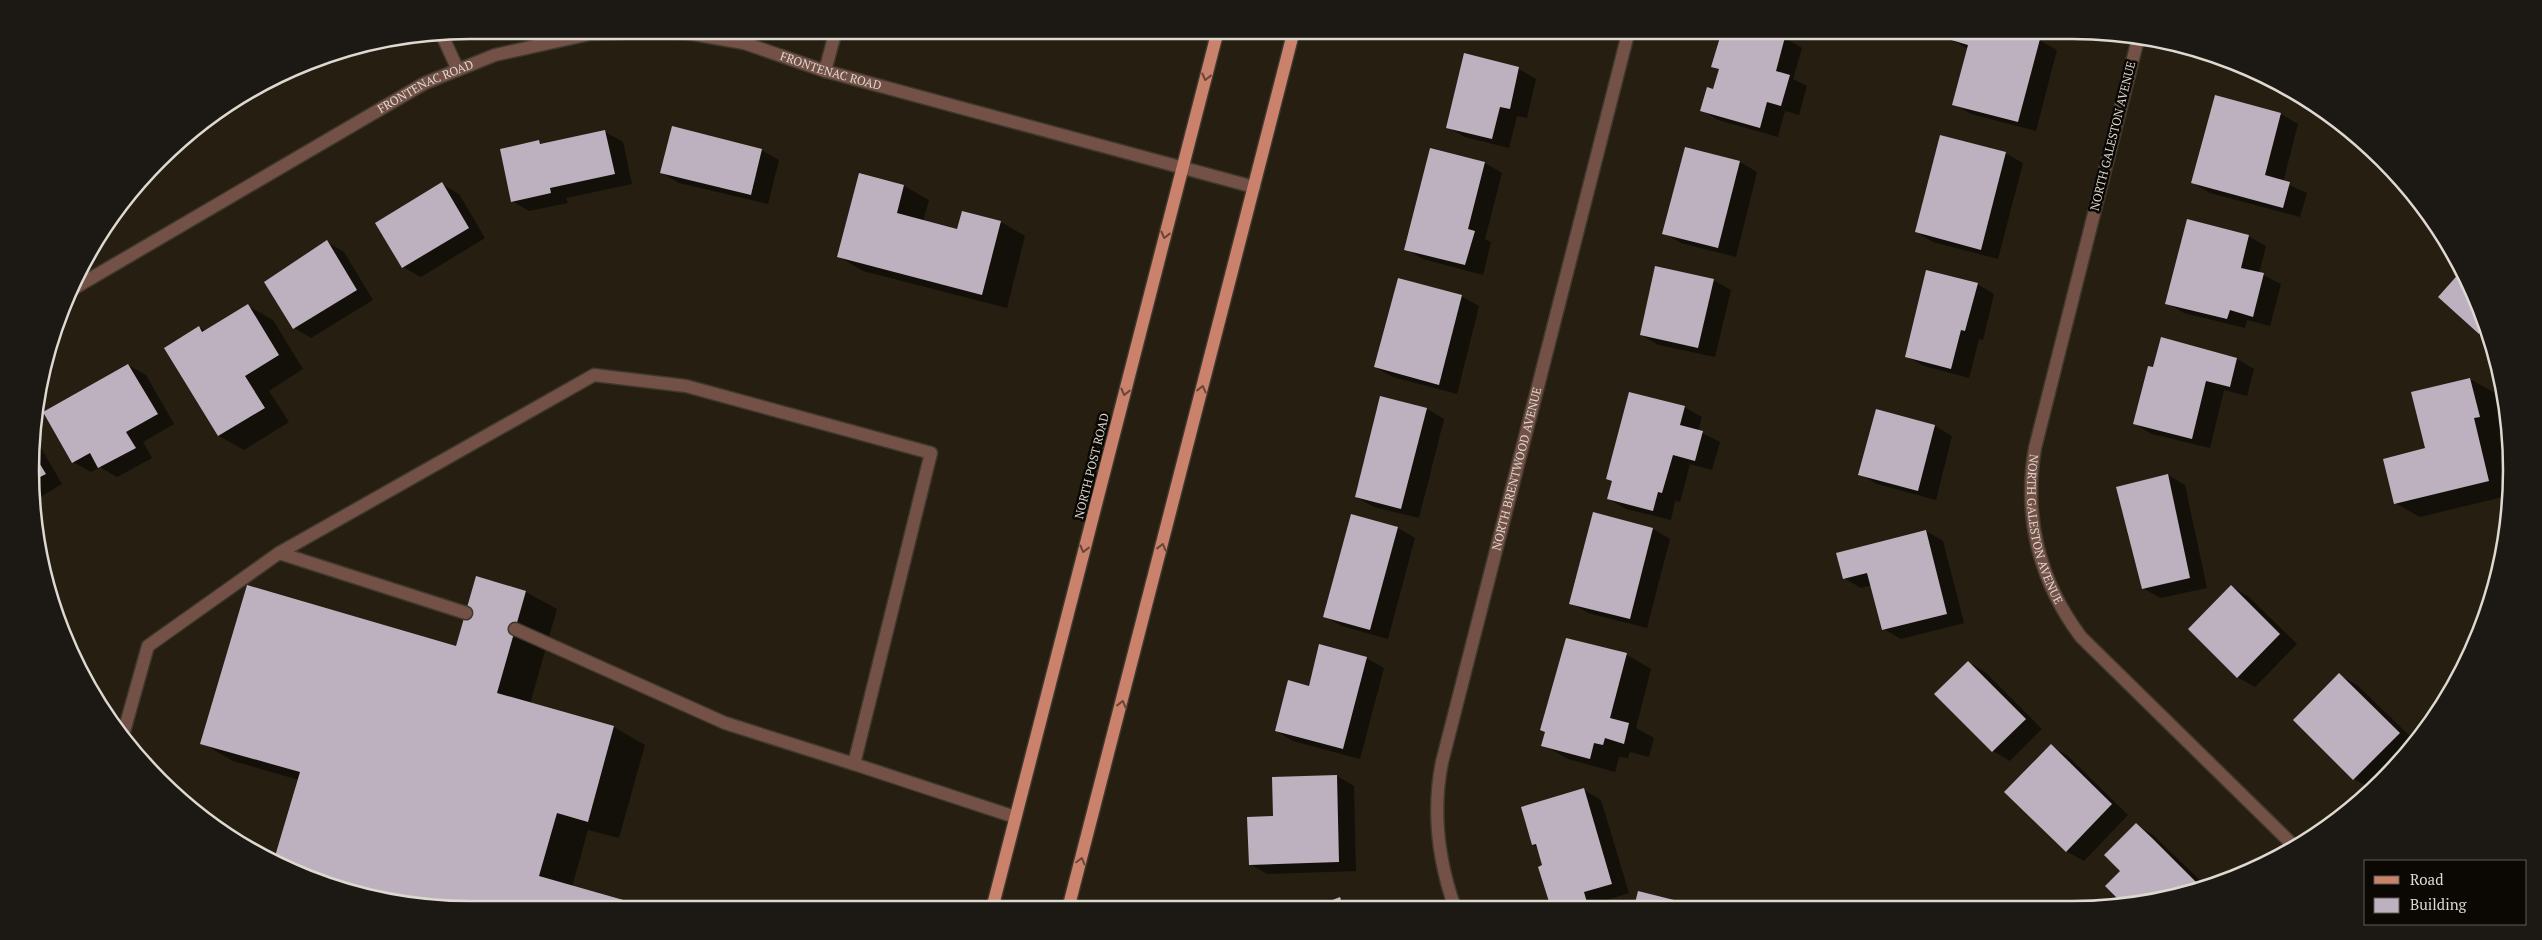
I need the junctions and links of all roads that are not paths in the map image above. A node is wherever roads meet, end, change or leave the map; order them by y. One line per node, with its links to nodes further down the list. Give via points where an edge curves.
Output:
1 (566, 39): 9 (street, FRONTENAC ROAD, via 495,55)
2 (721, 39): 10 (street, FRONTENAC ROAD, via 744,43)
3 (834, 39): 10 (street)
4 (1216, 39): 11 (main road, NORTH POST ROAD, one-way to 11)
5 (1292, 39): 12 (main road)
6 (1627, 39): 23 (street, NORTH BRENTWOOD AVENUE, via 1442,762 1437,799 1438,837 1444,876)
7 (444, 40): 9 (street)
8 (2137, 44): 20 (street, NORTH GALESTON AVENUE, via 2038,430 2031,469 2036,549 2069,621 2081,637)
9 (458, 70): 13 (street, FRONTENAC ROAD, via 425,83)
10 (825, 71): 11 (street, FRONTENAC ROAD)
11 (1182, 168): 12 (street, FRONTENAC ROAD); 19 (main road, NORTH POST ROAD, one-way to 19)
12 (1254, 187): 22 (main road, one-way to 12)
13 (81, 284)
14 (279, 553): 15 (street); 17 (street, via 148,646); 18 (street, via 594,375 686,386 931,453)
15 (466, 613)
16 (515, 629): 18 (street, via 725,723)
17 (125, 729)
18 (854, 764): 19 (street)
19 (1015, 817): 21 (main road, NORTH POST ROAD)
20 (2290, 842)
21 (994, 901)
22 (1070, 901)
23 (1453, 901)

